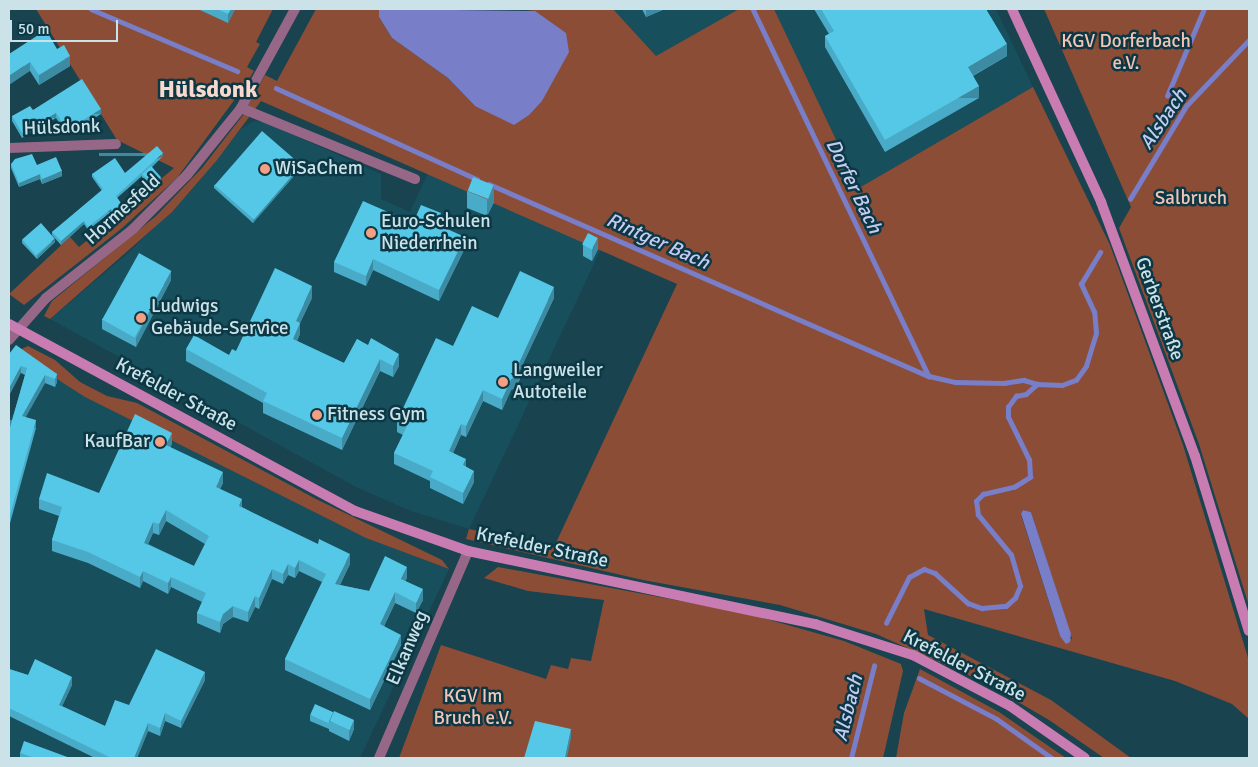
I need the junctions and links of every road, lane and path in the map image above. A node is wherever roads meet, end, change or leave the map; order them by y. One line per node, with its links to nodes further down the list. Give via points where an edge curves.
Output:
1 (295, 9): 3 (street, Hormesfeld)
2 (1012, 9): 11 (main road, Gerberstraße, via 1101,202 1195,456)
3 (243, 104): 6 (street); 8 (street, Hormesfeld, via 187,175 132,229 46,298)
4 (116, 144): 5 (street, Hülsdonk)
5 (9, 148)
6 (415, 179)
7 (9, 324): 8 (main road, Krefelder Straße)
8 (19, 330): 9 (street, Hormesfeld); 10 (main road, Krefelder Straße, via 355,511)
9 (9, 340)
10 (468, 551): 12 (street, Elkanweg); 13 (main road, Krefelder Straße, via 815,624 912,655 1010,706)
11 (1249, 631)
12 (379, 758)
13 (1085, 758)

